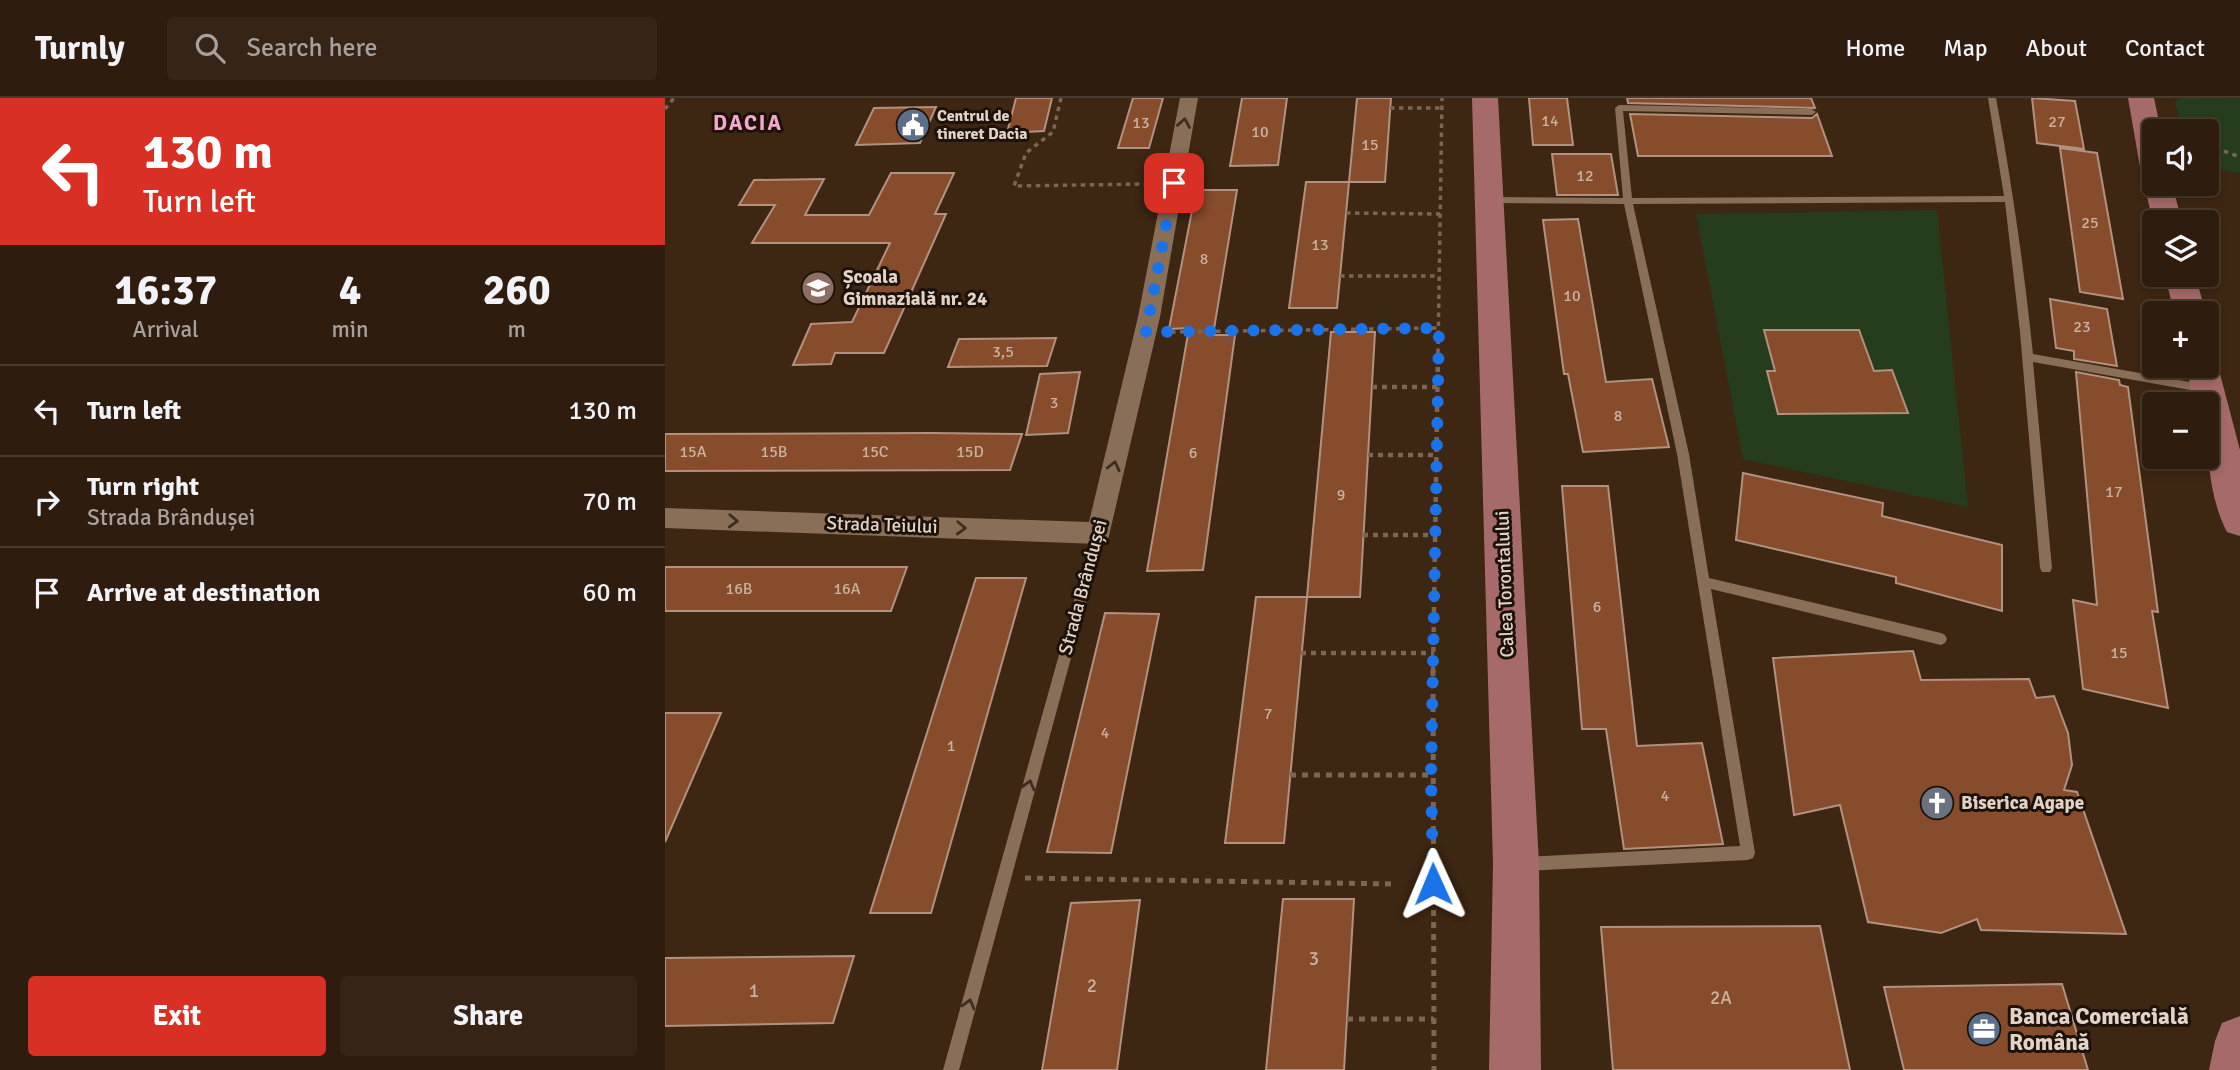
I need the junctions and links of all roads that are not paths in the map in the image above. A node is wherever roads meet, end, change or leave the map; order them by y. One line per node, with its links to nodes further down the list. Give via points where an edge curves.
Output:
1 (1189, 98): 17 (street, Strada Brândușei, one-way to 1, via 1146,332)
2 (1485, 98): 10 (main road, Calea Torontalului)
3 (1617, 98): 6 (lane)
4 (1993, 98): 9 (lane)
5 (2141, 98): 8 (main road)
6 (1619, 108): 7 (lane); 11 (lane)
7 (1812, 112)
8 (2145, 119)
9 (2009, 199): 11 (lane); 12 (lane)
10 (1491, 200): 11 (lane); 21 (main road, Calea Torontalului)
11 (1629, 201): 19 (lane, via 1683,454)
12 (2029, 357): 13 (lane); 18 (lane)
13 (2142, 370)
14 (2205, 378): 16 (main road)
15 (665, 518): 17 (street, Strada Teiului, one-way to 17)
16 (2240, 521)
17 (1099, 533): 23 (lane, Strada Brândușei, one-way to 17)
18 (2046, 568)
19 (1704, 582): 20 (lane); 21 (lane, via 1748,853)
20 (1941, 639)
21 (1516, 864): 24 (main road, Calea Torontalului)
22 (2240, 1041): 25 (main road)
23 (951, 1070)
24 (1515, 1070)
25 (2235, 1070)

